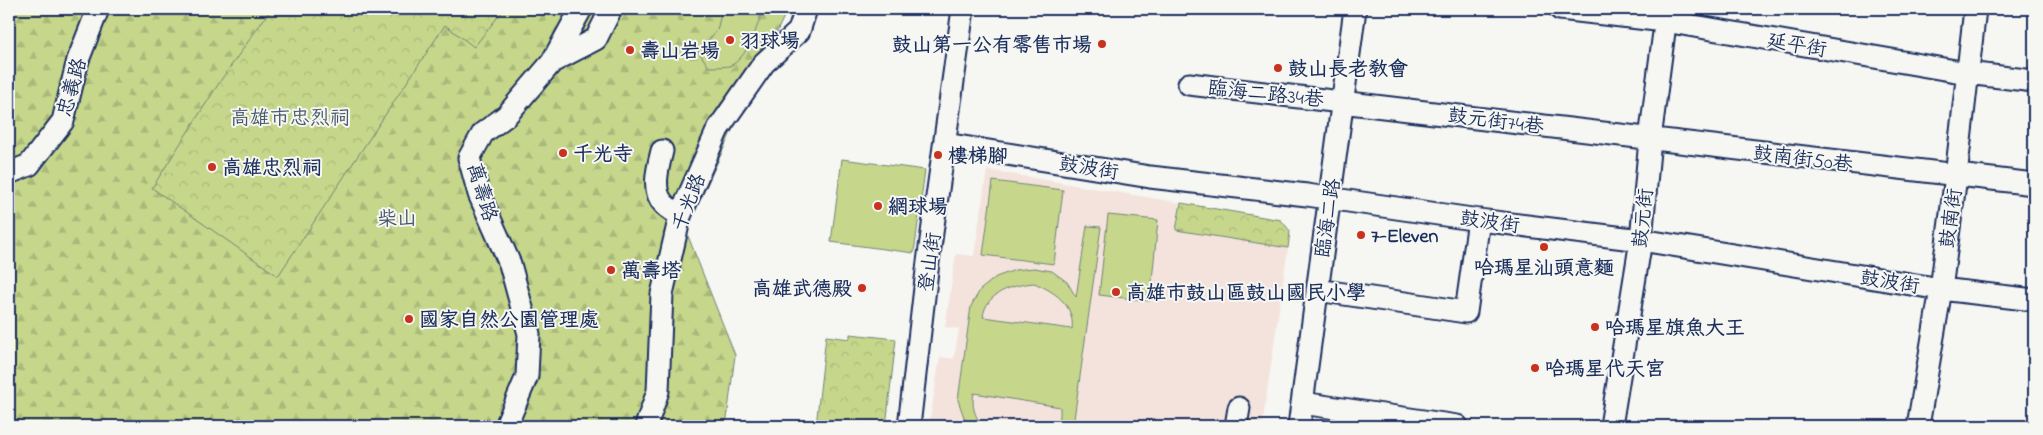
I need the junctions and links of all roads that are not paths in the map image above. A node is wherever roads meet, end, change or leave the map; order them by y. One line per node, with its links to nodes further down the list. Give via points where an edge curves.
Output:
1 (98, 9): 18 (street, 忠義路, via 78,60 62,121 29,165)
2 (581, 9): 10 (street)
3 (611, 9): 10 (street, 萬壽路, via 596,39)
4 (806, 9): 22 (street, 千光路, via 799,31 764,62 718,129)
5 (963, 9): 16 (street, 登山街)
6 (1355, 9): 14 (street, 臨海二路)
7 (1560, 9): 9 (street, 延平街)
8 (1975, 9): 11 (street, 鼓南街)
9 (1666, 15): 11 (street, 延平街); 15 (street, 鼓元街)
10 (552, 62): 29 (street, 萬壽路, via 506,116 483,133 469,158 479,194 510,264 529,334 527,376)
11 (1967, 73): 12 (street, 延平街); 19 (street, 鼓南街)
12 (2034, 81)
13 (1189, 84): 14 (street, 臨海二路34巷)
14 (1342, 101): 15 (street, 鼓元街74巷); 21 (street, 臨海二路)
15 (1650, 139): 19 (street, 鼓南街50巷); 24 (street, 鼓元街)
16 (945, 144): 21 (street, 鼓波街, via 1150,177); 31 (street, 登山街)
17 (662, 151): 22 (street, via 657,190 663,204)
18 (9, 174)
19 (1956, 176): 20 (street, 鼓南街50巷); 25 (street, 鼓南街)
20 (2034, 184)
21 (1329, 198): 23 (street, 鼓波街); 26 (street, 臨海二路)
22 (680, 216): 30 (street, 千光路, via 662,294 658,391)
23 (1478, 220): 24 (street, 鼓波街); 26 (street, via 1466,312)
24 (1641, 240): 25 (street, 鼓波街); 34 (street, 鼓元街)
25 (1941, 289): 27 (street, 鼓波街); 35 (street, 鼓南街)
26 (1317, 290): 28 (street, 臨海二路)
27 (2034, 300)
28 (1302, 403): 32 (street, 臨海二路); 33 (street)
29 (506, 426)
30 (646, 426)
31 (909, 426)
32 (1299, 426)
33 (1457, 426)
34 (1611, 426)
35 (1918, 426)

